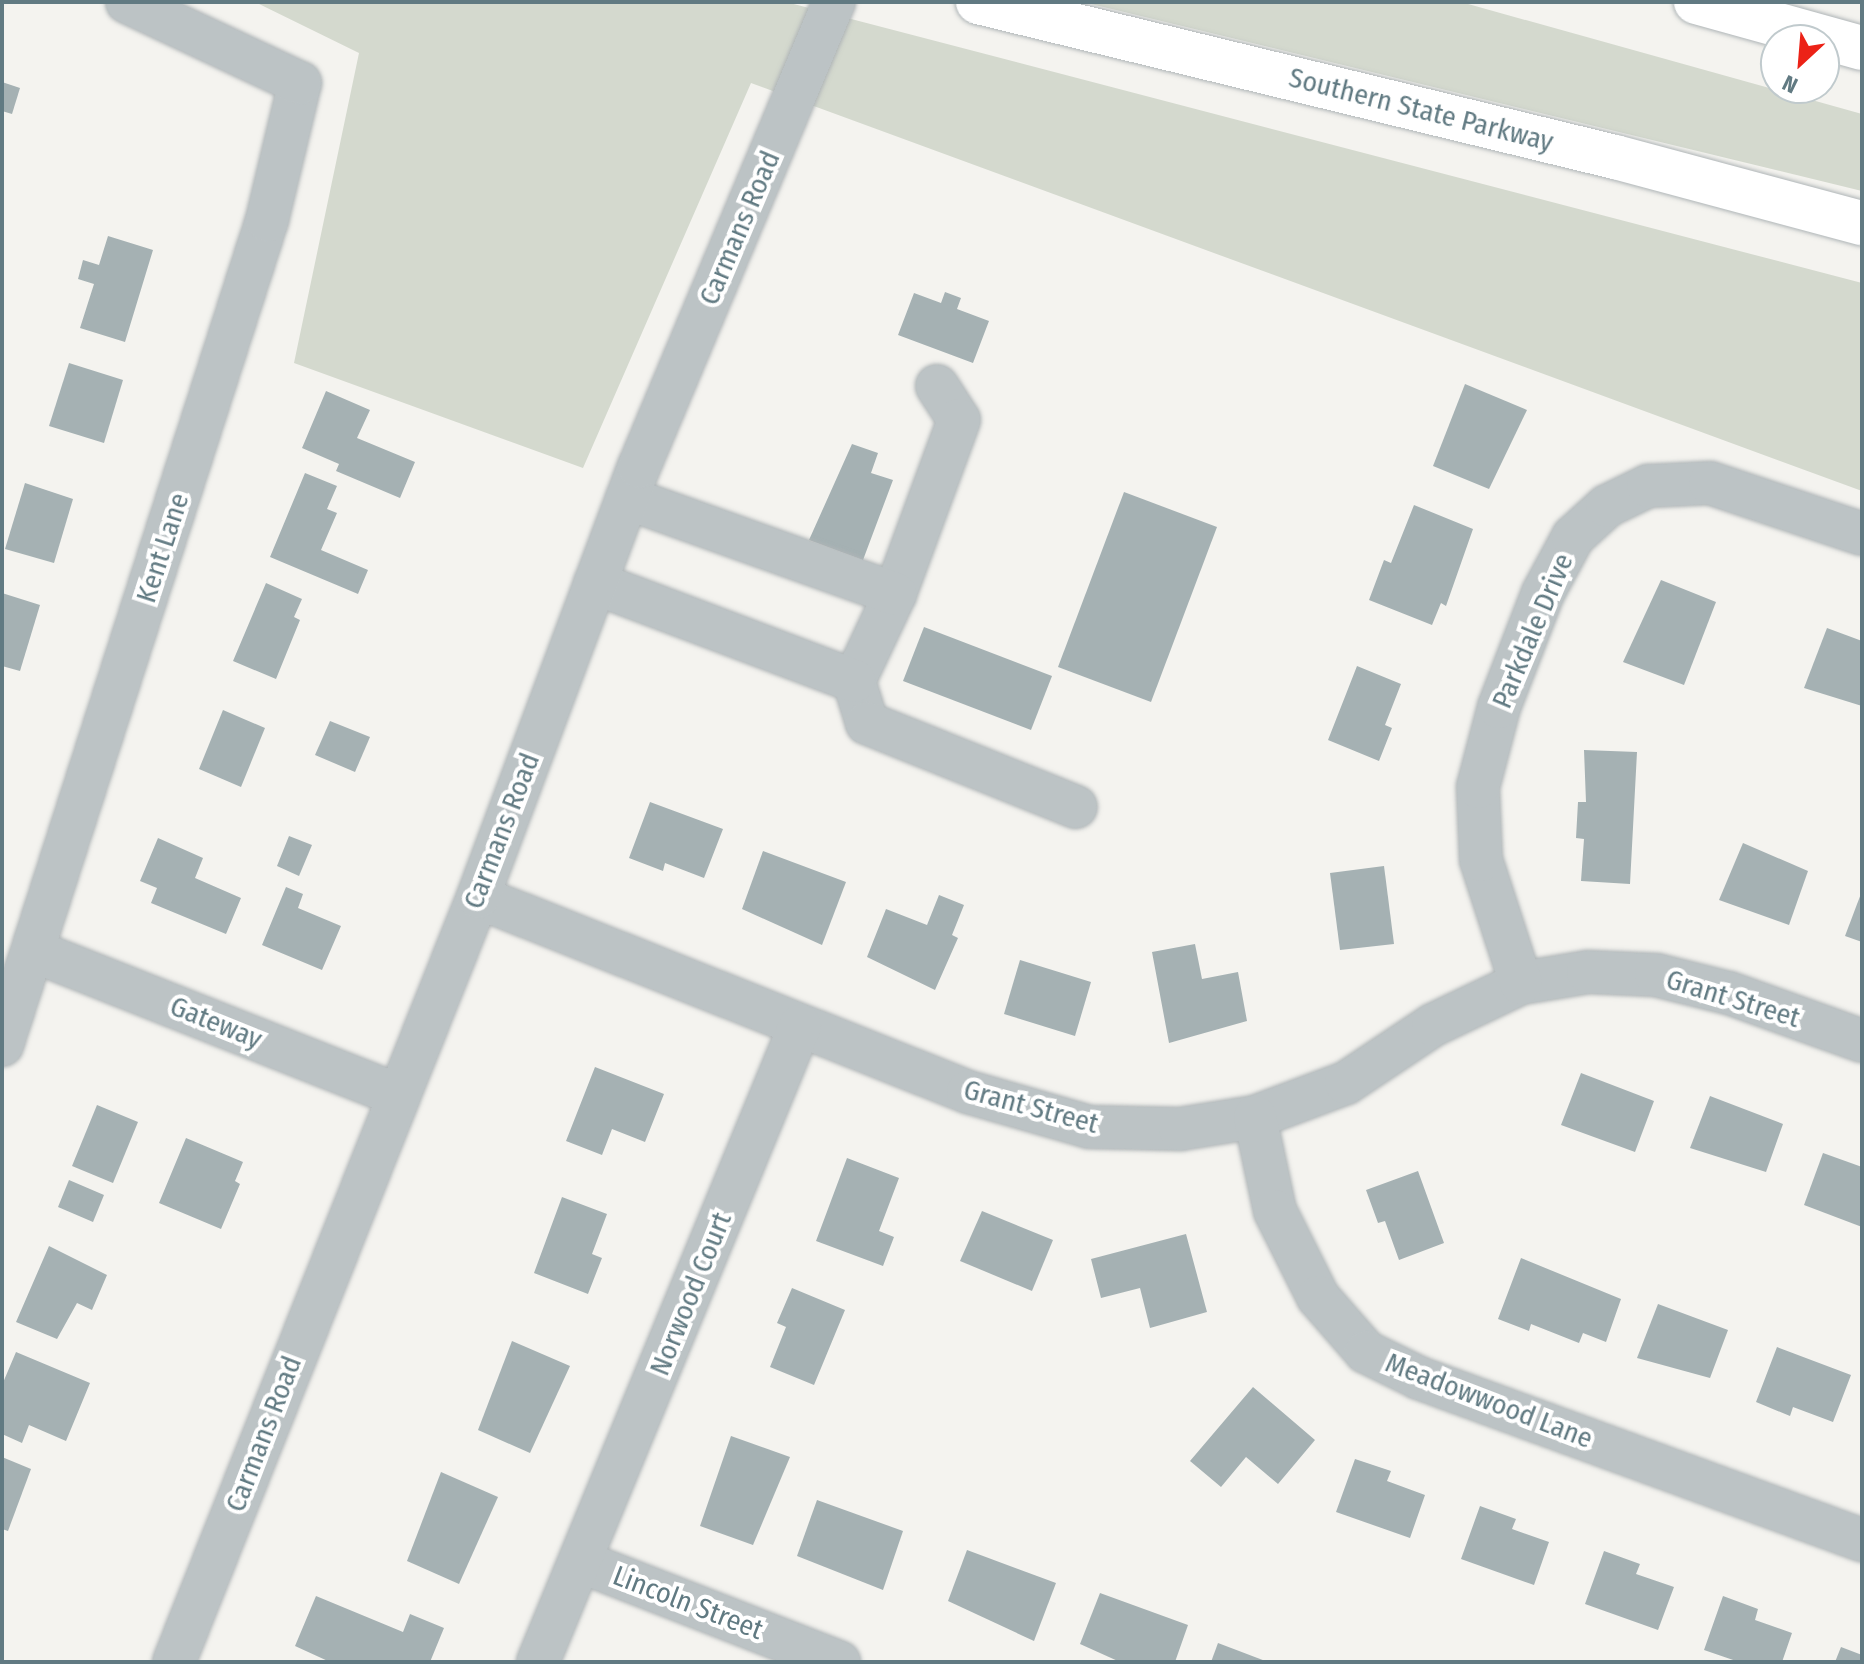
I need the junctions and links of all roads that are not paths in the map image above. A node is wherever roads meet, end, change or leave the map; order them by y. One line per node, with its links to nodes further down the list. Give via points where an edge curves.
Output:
1 (127, 2): 15 (street, Kent Lane, via 300,83 267,220)
2 (834, 2): 8 (street, Carmans Road)
3 (978, 2): 6 (highway, Southern State Parkway, via 1615,157)
4 (1696, 2): 5 (highway)
5 (1862, 48)
6 (1862, 223)
7 (937, 386): 11 (street, via 959,420)
8 (627, 498): 10 (street, Carmans Road); 11 (street)
9 (1862, 534): 16 (street, Parkdale Drive, via 1710,483 1648,486 1607,506 1573,537 1543,593 1499,707 1478,787 1481,860)
10 (595, 583): 12 (street); 14 (street, Carmans Road)
11 (895, 594): 12 (street)
12 (854, 681): 13 (street, via 867,723)
13 (1076, 807)
14 (478, 897): 17 (street, Grant Street); 20 (street, Carmans Road)
15 (34, 951): 19 (street, Kent Lane); 20 (street, Gateway)
16 (1521, 983): 18 (street, Grant Street, via 1588,972 1656,975 1729,993); 21 (street, Grant Street, via 1433,1025 1346,1083)
17 (800, 1026): 21 (street, Grant Street, via 968,1092 1089,1127 1180,1129); 23 (street, Norwood Court)
18 (1862, 1041)
19 (2, 1045)
20 (398, 1095): 24 (street, Carmans Road)
21 (1255, 1117): 22 (street, Meadowwood Lane, via 1275,1211 1318,1297 1366,1352 1419,1378)
22 (1862, 1540)
23 (582, 1562): 25 (street, Norwood Court); 26 (street, Lincoln Street)
24 (174, 1662)
25 (538, 1662)
26 (839, 1662)

